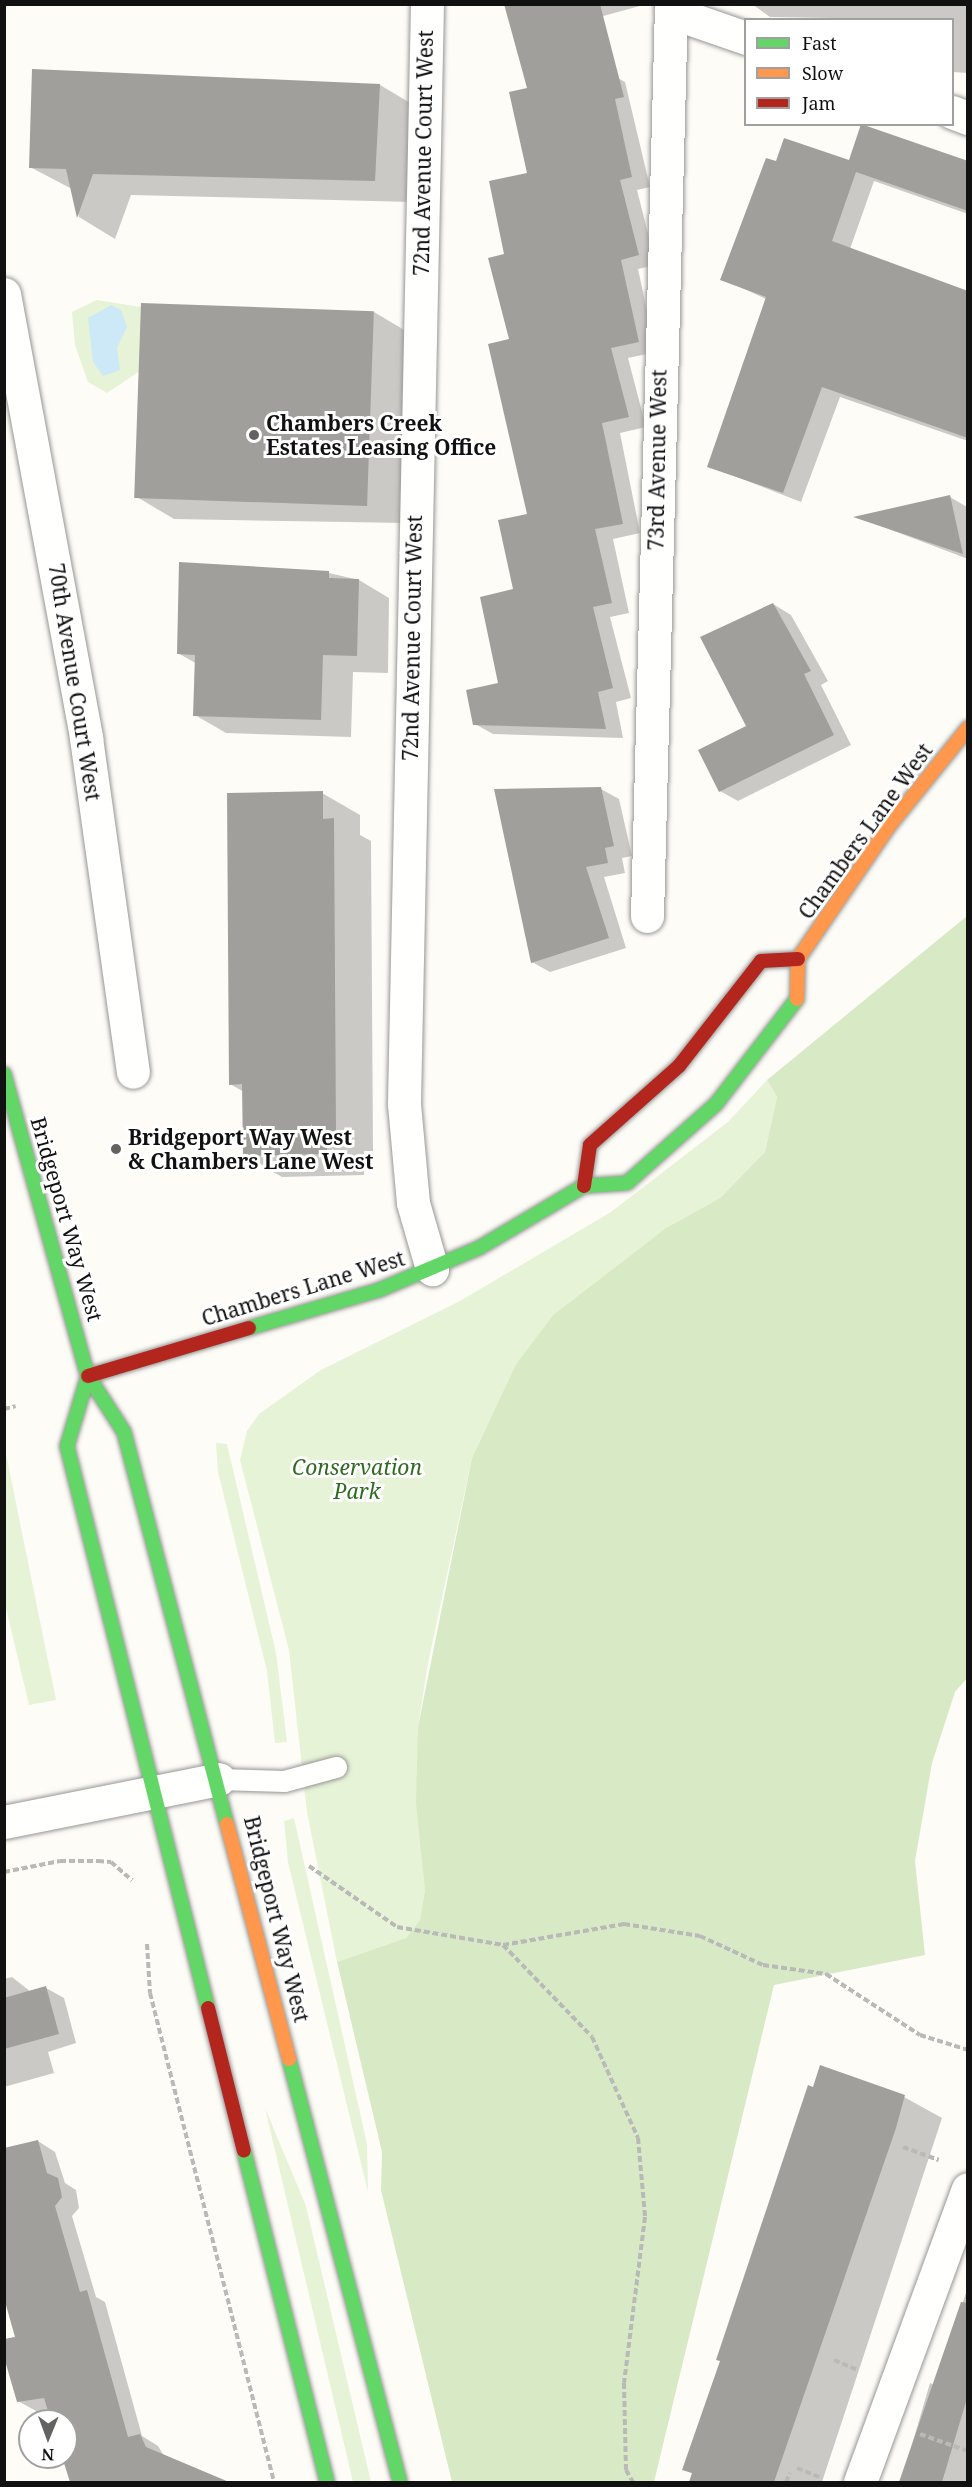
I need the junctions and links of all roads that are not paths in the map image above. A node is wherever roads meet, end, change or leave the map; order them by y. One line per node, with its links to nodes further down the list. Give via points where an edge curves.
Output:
1 (427, 4): 11 (street, 72nd Avenue Court West, via 404,1104 413,1203)
2 (671, 8): 3 (street); 6 (street, 73rd Avenue West)
3 (744, 38)
4 (4, 294): 8 (street, 70th Avenue Court West, via 84,727)
5 (965, 737): 7 (main road, Chambers Lane West, via 889,826)
6 (647, 916)
7 (798, 959): 10 (main road, via 761,961 679,1066 590,1144); 10 (main road, Chambers Lane West, via 797,999 716,1104 627,1183)
8 (133, 1072)
9 (4, 1074): 12 (main road, Bridgeport Way West)
10 (584, 1186): 11 (main road, Chambers Lane West)
11 (432, 1269): 12 (main road, Chambers Lane West)
12 (88, 1376): 14 (main road, Bridgeport Way West, via 124,1432); 15 (main road, via 68,1446)
13 (336, 1767): 14 (lane, via 284,1781)
14 (219, 1779): 15 (street); 19 (main road, Bridgeport Way West)
15 (154, 1789): 16 (street); 18 (main road)
16 (4, 1822)
17 (968, 2189): 20 (street)
18 (327, 2482)
19 (400, 2482)
20 (860, 2482)

